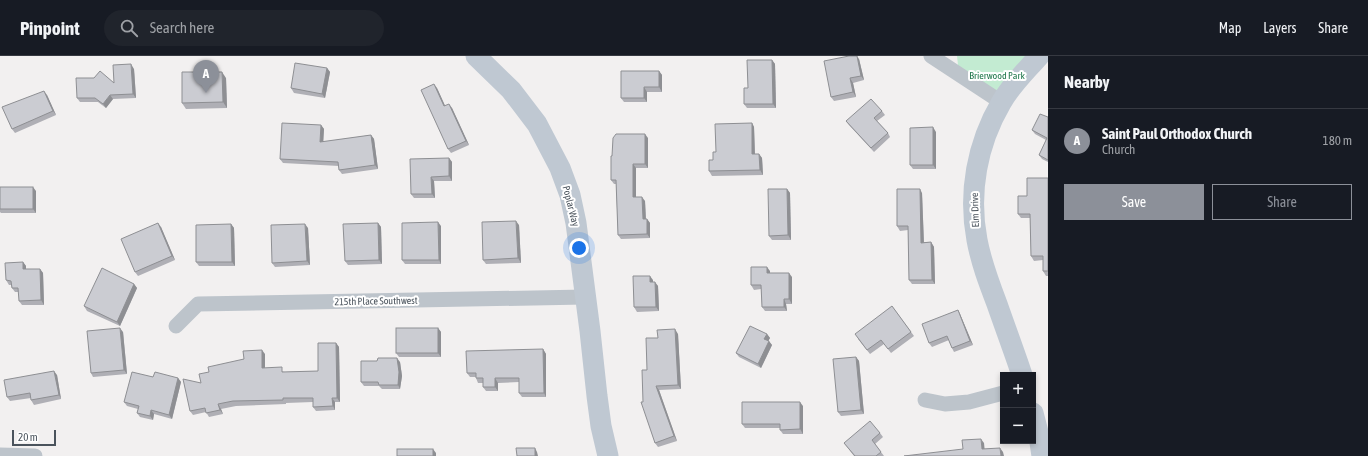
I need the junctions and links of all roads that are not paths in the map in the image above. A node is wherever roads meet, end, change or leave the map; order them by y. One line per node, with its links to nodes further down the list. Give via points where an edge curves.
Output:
1 (476, 56): 5 (main road, Poplar Way, via 511,90 537,124 560,168 570,195 576,223)
2 (932, 56): 4 (street)
3 (1039, 56): 4 (main road, Elm Drive)
4 (1001, 102): 7 (main road, Elm Drive, via 980,152 973,206 984,267)
5 (585, 297): 6 (street, 215th Place Southwest, via 198,304); 13 (main road, Poplar Way, via 601,426)
6 (176, 326)
7 (1021, 372)
8 (1000, 394): 9 (street, via 969,402 945,404)
9 (925, 400)
10 (1036, 424): 14 (main road)
11 (0, 455): 12 (street)
12 (35, 456)
13 (608, 456)
14 (1042, 456)

